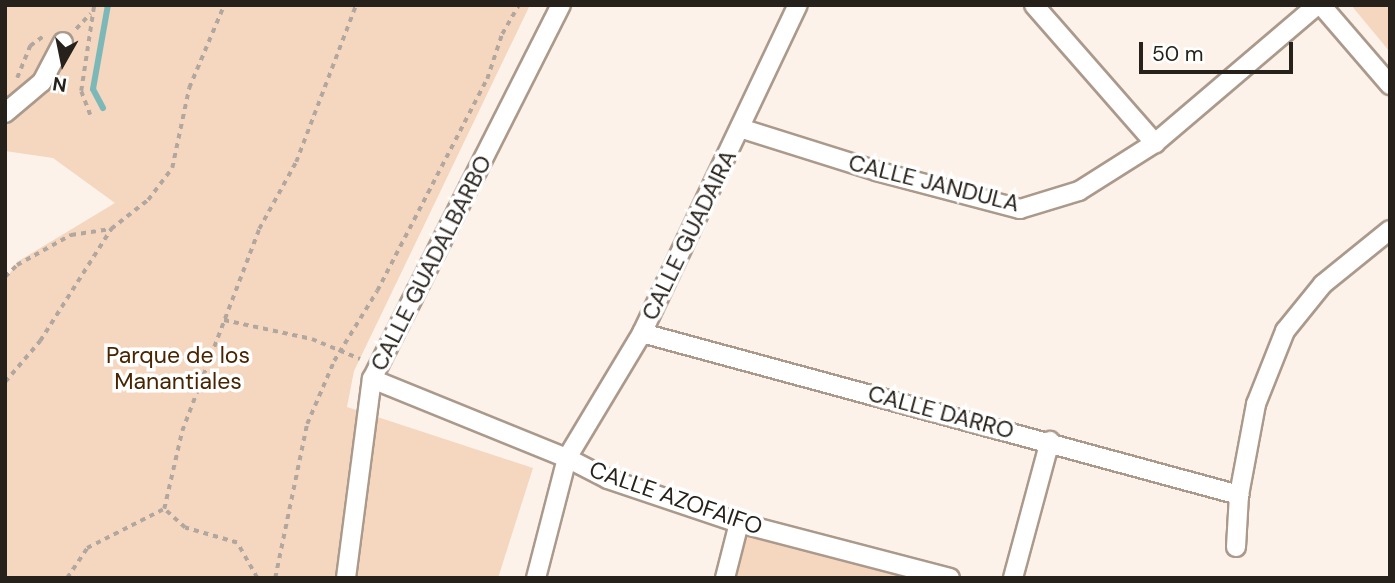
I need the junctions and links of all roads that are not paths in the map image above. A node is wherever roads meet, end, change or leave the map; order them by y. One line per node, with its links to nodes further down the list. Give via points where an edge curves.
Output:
1 (561, 5): 12 (street, CALLE GUADALBARBO)
2 (798, 5): 8 (street, CALLE GUADAIRA)
3 (1034, 5): 9 (street)
4 (1319, 5): 6 (street); 9 (street, CALLE JANDULA)
5 (63, 41): 7 (street, via 42,82)
6 (1390, 85)
7 (5, 113)
8 (740, 128): 9 (street, CALLE JANDULA, via 876,171 1020,209 1079,191); 11 (street, CALLE GUADAIRA)
9 (1155, 143)
10 (1390, 230): 15 (street, via 1323,284 1285,331 1256,404)
11 (642, 333): 13 (street, CALLE DARRO); 14 (street, CALLE GUADAIRA)
12 (375, 372): 14 (street, CALLE AZOFAIFO); 18 (street, CALLE GUADALBARBO)
13 (1050, 441): 15 (street, CALLE DARRO); 22 (street)
14 (567, 458): 16 (street, CALLE AZOFAIFO, via 608,479); 19 (street, CALLE GUADAIRA)
15 (1239, 495): 17 (street)
16 (738, 523): 20 (street); 21 (street, CALLE AZOFAIFO)
17 (1236, 547)
18 (346, 578)
19 (536, 578)
20 (725, 578)
21 (950, 578)
22 (1013, 578)

